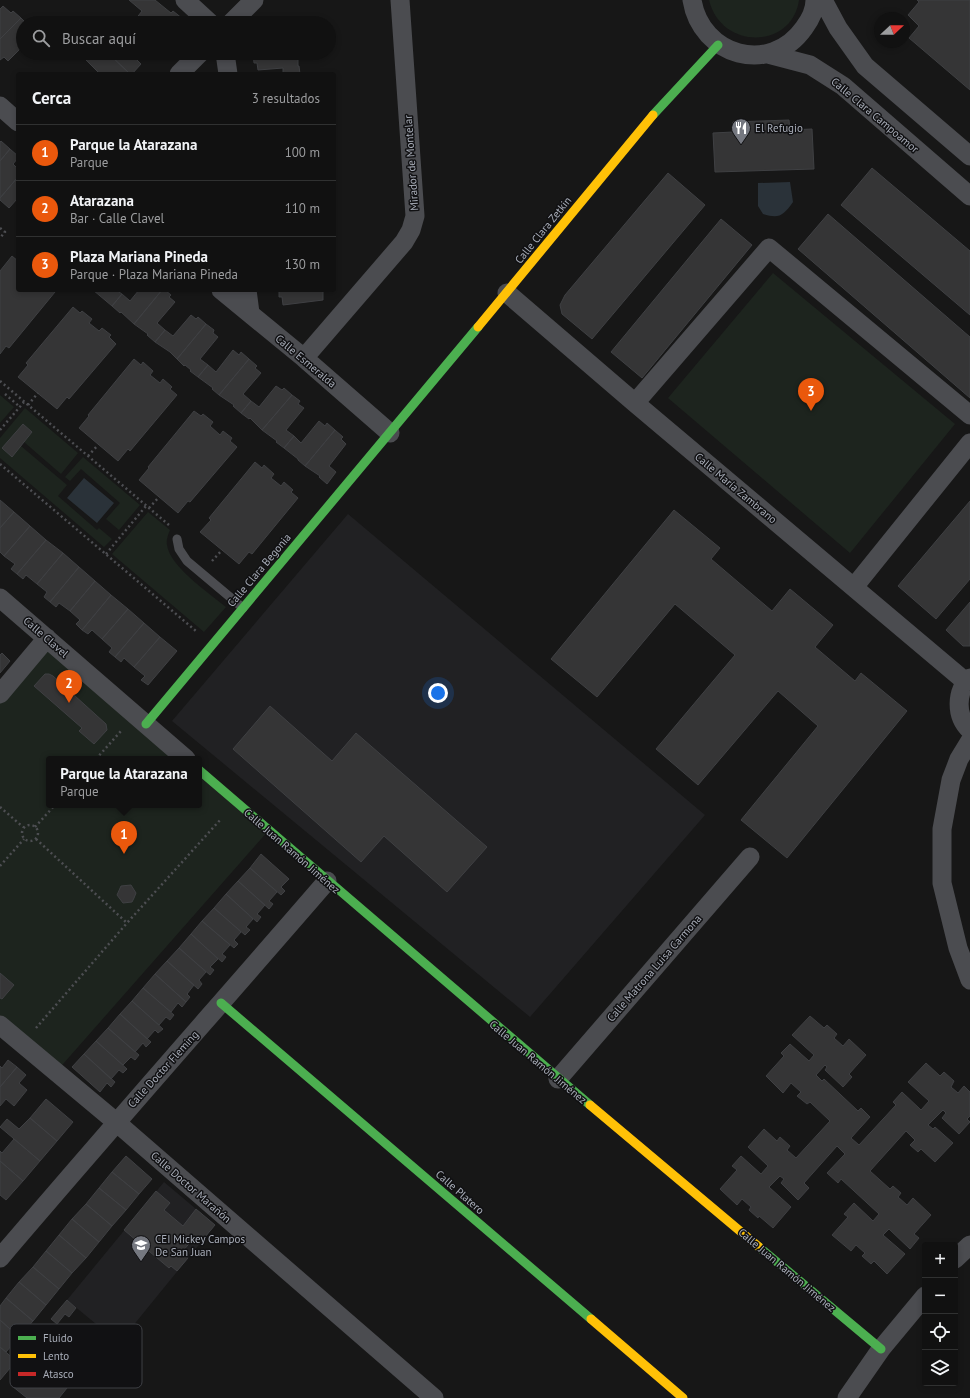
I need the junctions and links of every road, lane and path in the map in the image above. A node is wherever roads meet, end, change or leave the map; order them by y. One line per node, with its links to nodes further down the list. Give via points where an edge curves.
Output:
1 (185, 0): 7 (street)
2 (254, 0): 8 (street)
3 (400, 0): 25 (street, Mirador de Montelar, via 415,216 404,242)
4 (692, 0): 9 (street, via 694,12 703,30)
5 (815, 0): 10 (street, via 809,22 799,36)
6 (823, 0): 17 (street, via 838,28 865,66)
7 (202, 16)
8 (238, 16)
9 (718, 44): 10 (street, via 733,52 750,56); 23 (street, Calle Clara Zetkin, via 649,118)
10 (768, 54): 18 (street, Calle Clara Campoamor, via 810,65 843,86)
11 (193, 60): 13 (street)
12 (227, 60): 14 (street)
13 (181, 72)
14 (228, 72)
15 (0, 106): 16 (street)
16 (16, 120)
17 (970, 156)
18 (970, 196)
19 (0, 228): 20 (path, via 5,232)
20 (0, 238)
21 (224, 292): 24 (street, Calle Esmeralda)
22 (248, 292): 24 (street)
23 (507, 293): 30 (street, Calle María Zambrano); 35 (street, Calle Clara Zetkin)
24 (250, 313): 25 (street, Calle Esmeralda)
25 (304, 358): 35 (street, Calle Esmeralda)
26 (0, 382): 29 (path)
27 (38, 393): 31 (path)
28 (5, 394): 32 (path)
29 (24, 402): 31 (path); 32 (path)
30 (635, 403): 33 (street, via 769,248); 47 (street, Calle María Zambrano)
31 (28, 405): 38 (path)
32 (20, 407): 34 (path)
33 (970, 415)
34 (0, 430)
35 (390, 433): 49 (street, Calle Clara Begonia)
36 (970, 443): 47 (street)
37 (98, 445): 38 (path)
38 (88, 457): 41 (path)
39 (0, 464): 45 (path)
40 (159, 497): 41 (path)
41 (148, 507): 42 (path); 45 (path)
42 (172, 528)
43 (177, 539): 49 (lane, via 179,549 187,560)
44 (222, 550): 46 (path, via 212,562)
45 (106, 554): 51 (path)
46 (206, 557)
47 (854, 587): 52 (street, Calle María Zambrano)
48 (0, 598): 50 (street, Calle Clavel)
49 (243, 608): 51 (street, Calle Clara Begonia)
50 (47, 638): 53 (street); 54 (street, Calle Clavel)
51 (212, 644): 54 (street, Calle Clara Begonia)
52 (968, 680): 55 (street, via 961,690 959,710)
53 (0, 694)
54 (140, 719): 57 (path); 58 (street)
55 (970, 730)
56 (970, 741): 71 (street, via 959,759 951,780 942,829 942,883 958,948)
57 (99, 756)
58 (183, 756)
59 (202, 773): 60 (street, Calle Juan Ramón Jiménez)
60 (236, 802): 69 (street, Calle Juan Ramón Jiménez); 70 (path)
61 (0, 807): 64 (path)
62 (52, 808): 63 (path)
63 (35, 827): 64 (path, via 29,824); 65 (path, via 38,833)
64 (23, 828): 66 (path, via 21,834)
65 (36, 839): 66 (path, via 30,842); 70 (path)
66 (24, 840): 68 (path)
67 (750, 857): 75 (street, Calle Matrona Luisa Carmona)
68 (0, 866)
69 (327, 881): 72 (street, Calle Doctor Fleming); 75 (street, Calle Juan Ramón Jiménez)
70 (127, 923): 74 (path)
71 (970, 980)
72 (221, 1003): 76 (street, Calle Doctor Fleming); 83 (street, Calle Platero)
73 (1, 1028): 74 (street, Calle Doctor Marañón)
74 (22, 1044): 76 (street, Calle Doctor Marañón)
75 (558, 1079): 81 (street, Calle Juan Ramón Jiménez)
76 (116, 1122): 79 (street, Calle Doctor Fleming); 82 (street, Calle Doctor Marañón)
77 (970, 1245): 78 (street)
78 (958, 1256)
79 (0, 1258)
80 (922, 1300): 81 (street)
81 (881, 1349): 84 (street)
82 (434, 1398)
83 (683, 1398)
84 (848, 1398)

